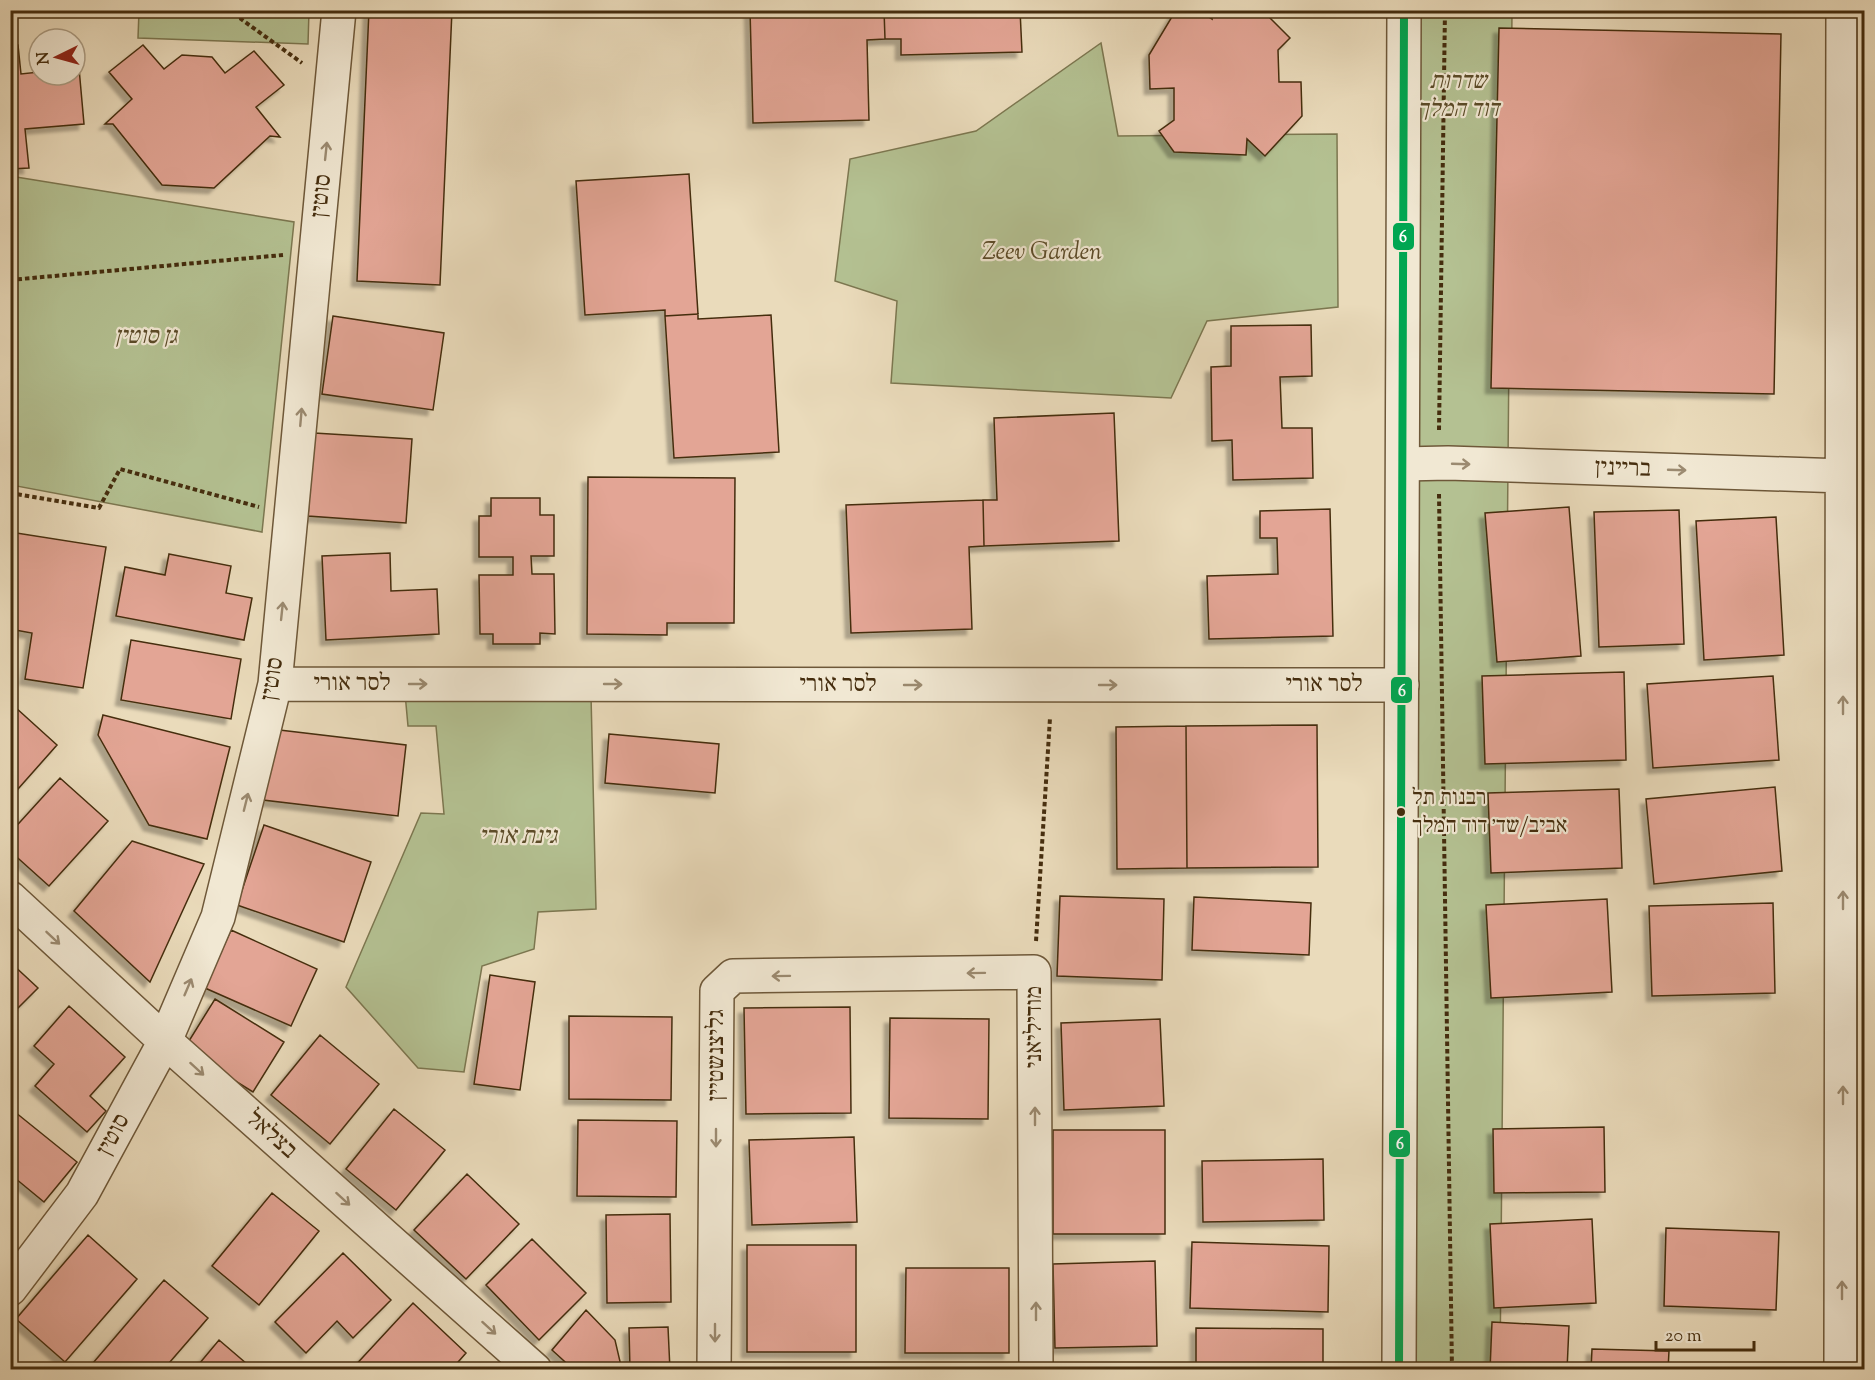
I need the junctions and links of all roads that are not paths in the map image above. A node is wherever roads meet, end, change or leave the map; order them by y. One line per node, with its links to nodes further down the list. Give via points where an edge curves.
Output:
1 (339, 10): 6 (street, סוטין, one-way to 1)
2 (1404, 10): 4 (street)
3 (1843, 10): 5 (street)
4 (1403, 464): 5 (street, בריינין, one-way to 5); 7 (street)
5 (1843, 476): 11 (street, one-way to 5)
6 (275, 684): 7 (street, לסר אורי, one-way to 7); 10 (street, סוטין, one-way to 6, via 218,917)
7 (1401, 685): 16 (street)
8 (10, 898): 10 (street, בצלאל, one-way to 10)
9 (1034, 972): 14 (street, גליצנשטיין, one-way to 14, via 733,976 717,991); 15 (street, מודיליאני, one-way to 9)
10 (165, 1041): 12 (street, סוטין, via 82,1194); 13 (street, בצלאל, one-way to 13)
11 (1854, 1138): 17 (street, one-way to 11)
12 (10, 1289)
13 (535, 1370)
14 (714, 1370)
15 (1036, 1370)
16 (1399, 1370)
17 (1841, 1370)

